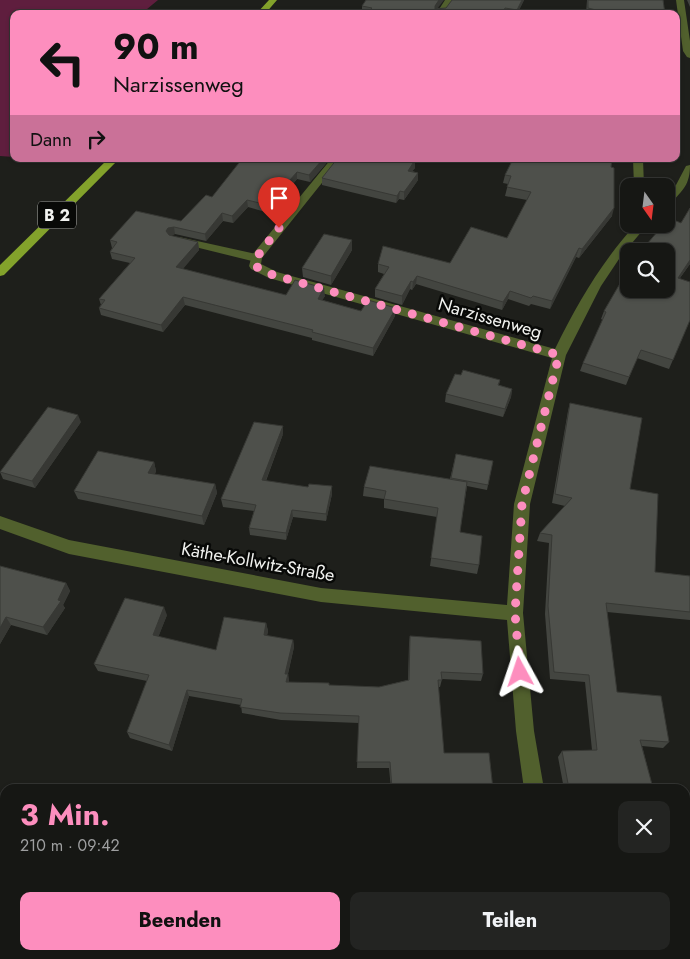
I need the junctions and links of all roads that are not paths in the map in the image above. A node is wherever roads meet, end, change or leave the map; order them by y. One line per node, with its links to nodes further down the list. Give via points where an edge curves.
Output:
1 (273, 0): 3 (main road)
2 (680, 0): 4 (street)
3 (264, 10)
4 (688, 53)
5 (111, 162): 14 (main road, B 2)
6 (334, 162): 13 (street)
7 (638, 162): 9 (street)
8 (690, 168): 10 (street)
9 (639, 178)
10 (675, 192)
11 (634, 233): 15 (street, via 605,271 573,324)
12 (175, 239): 13 (street)
13 (256, 258): 15 (street, Narzissenweg, via 255,266 273,275)
14 (0, 272)
15 (559, 355): 17 (street, via 522,504)
16 (0, 522): 17 (street, Käthe-Kollwitz-Straße, via 69,547 321,595)
17 (515, 613): 18 (street, via 525,731)
18 (533, 784)

